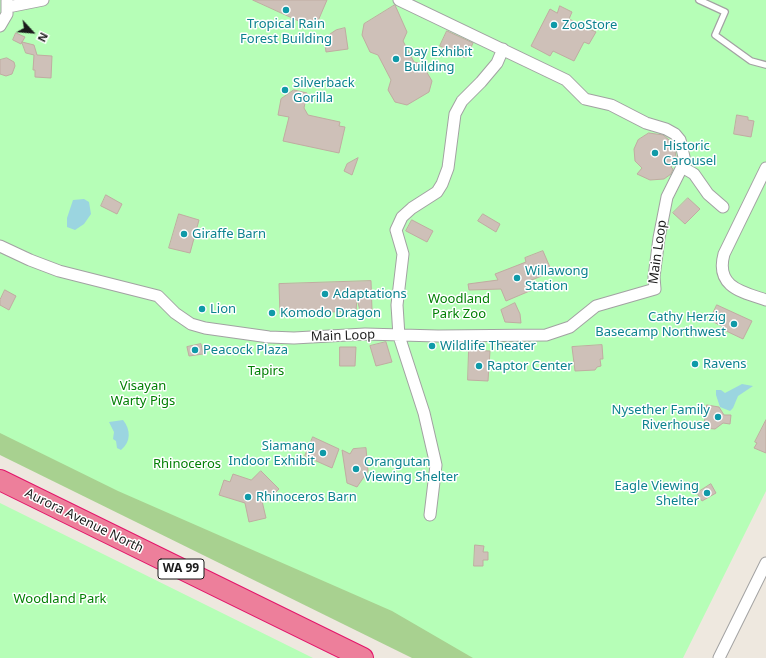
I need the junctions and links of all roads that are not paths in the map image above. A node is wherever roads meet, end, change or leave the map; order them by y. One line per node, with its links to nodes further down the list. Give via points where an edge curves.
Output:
1 (43, 0): 4 (street)
2 (399, 0): 6 (street, Main Loop)
3 (699, 0): 7 (lane, via 725,12 715,35 751,61)
4 (8, 4): 5 (street, via 4,21)
5 (0, 26)
6 (503, 49): 8 (street, Main Loop, via 566,80 585,99 611,105 646,123 670,131 678,137 682,147); 13 (street, via 497,63 462,101 455,114 449,162 442,184 436,192 402,217 397,226 396,233 403,254 397,305)
7 (766, 65)
8 (682, 167): 10 (street, via 694,174 708,194); 13 (street, Main Loop, via 667,197 659,238 655,289 596,306 570,327 546,335)
9 (766, 168): 12 (street, via 721,263 725,280 732,286)
10 (723, 207)
11 (0, 246): 13 (street, Main Loop, via 59,271 158,296 183,319 205,328 282,338 365,334)
12 (766, 300)
13 (399, 336): 15 (street, via 424,413 436,465)
14 (0, 480): 17 (highway, Aurora Avenue North / WA 99)
15 (430, 515)
16 (766, 563): 18 (street)
17 (363, 658)
18 (719, 658)

